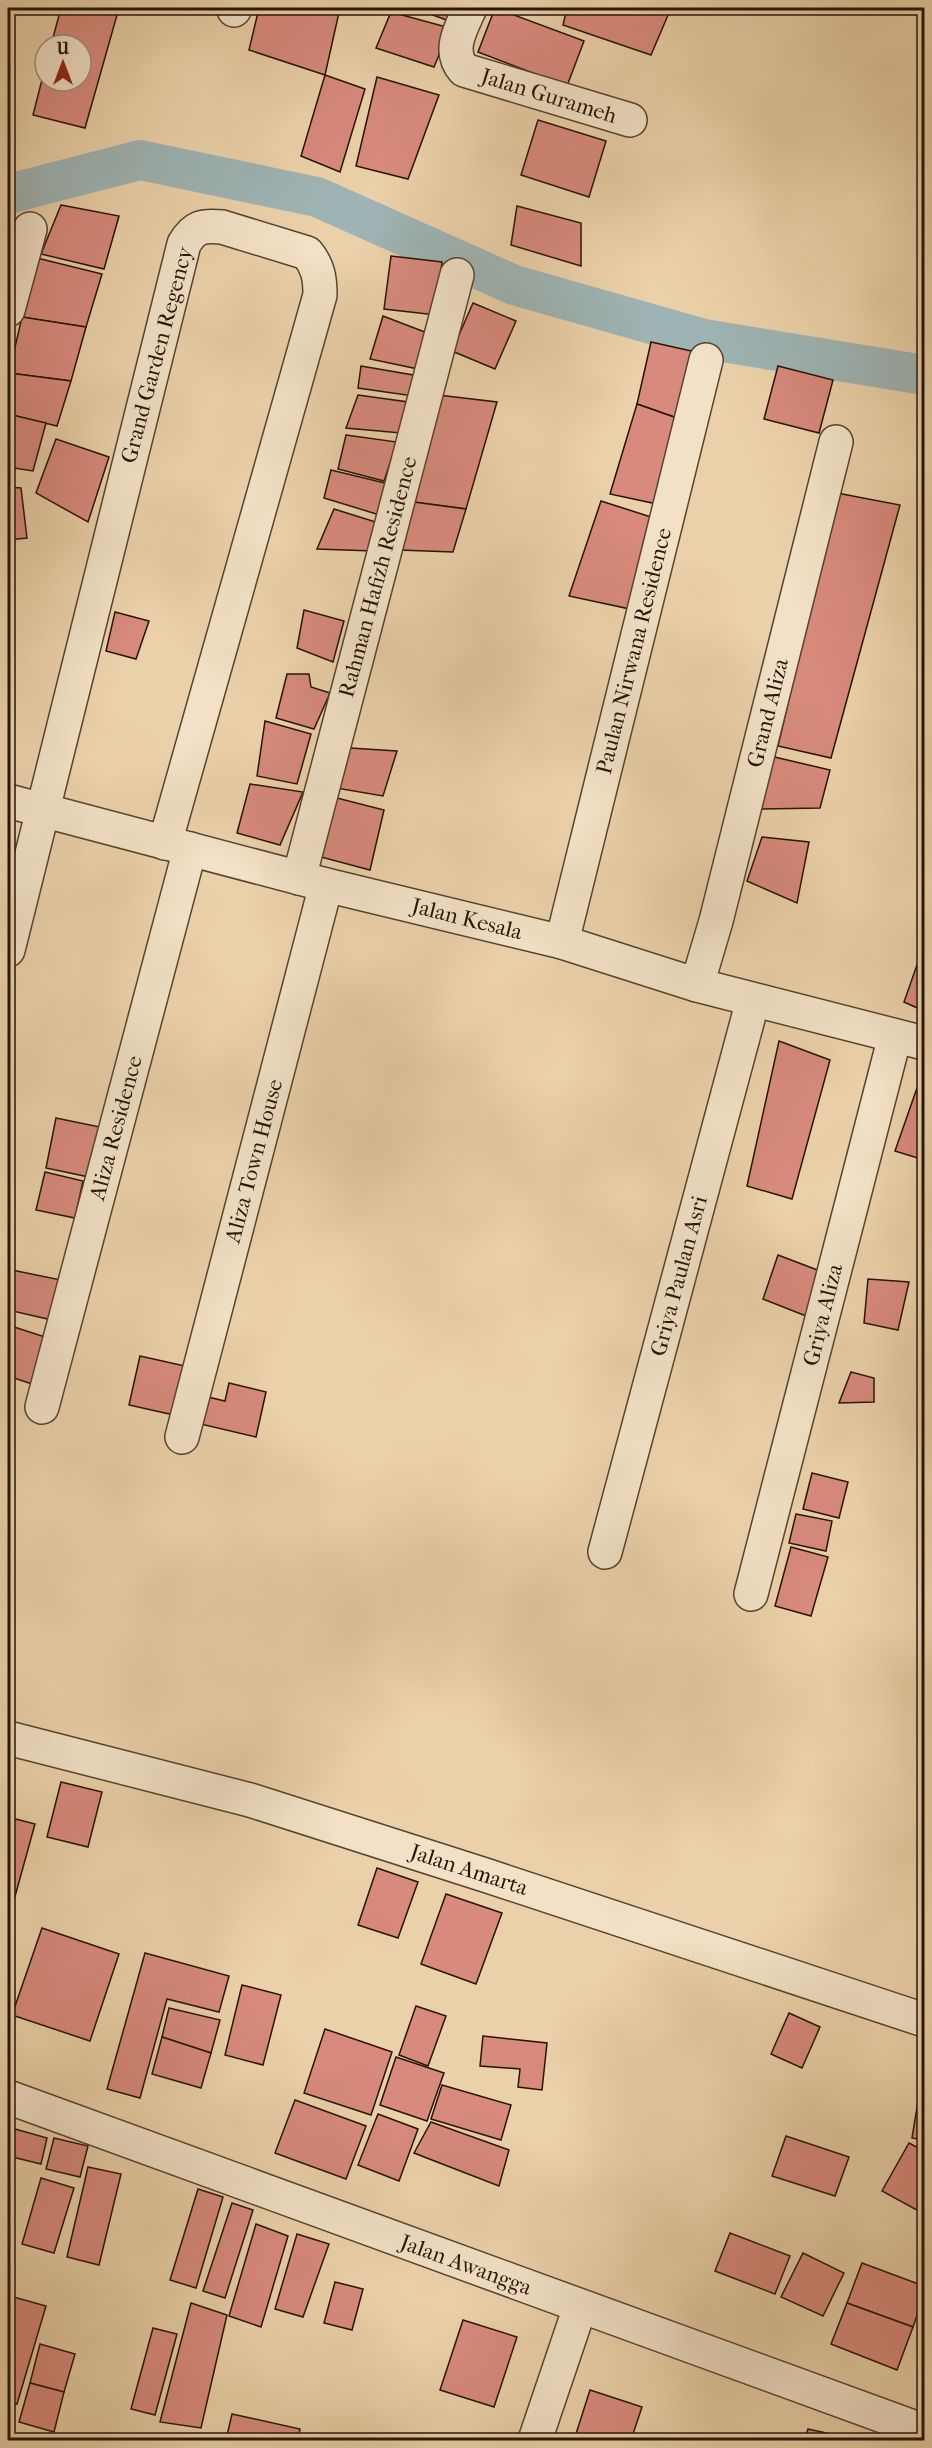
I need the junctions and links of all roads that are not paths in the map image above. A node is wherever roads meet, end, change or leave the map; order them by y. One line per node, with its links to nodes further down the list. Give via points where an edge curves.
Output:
1 (470, 8): 2 (street, Jalan Gurameh, via 455,50 464,70)
2 (630, 120)
3 (30, 229): 5 (street)
4 (457, 275): 11 (street, Rahman Hafizh Residence)
5 (8, 310)
6 (706, 360): 12 (street, Paulan Nirwana Residence)
7 (836, 442): 14 (street, Grand Aliza)
8 (8, 801): 9 (street, Jalan Kesala)
9 (42, 810): 10 (street, Jalan Kesala); 10 (street, Grand Garden Regency, via 184,244 191,232 207,225 222,227 307,253 316,263 320,295); 13 (street)
10 (178, 846): 11 (street, Jalan Kesala); 17 (street, Aliza Residence)
11 (312, 882): 12 (street, Jalan Kesala); 18 (street, Aliza Town House)
12 (562, 942): 14 (street, Jalan Kesala)
13 (8, 950)
14 (697, 985): 15 (street, Jalan Kesala)
15 (753, 1000): 16 (street, Jalan Kesala); 19 (street, Griya Paulan Asri)
16 (910, 1040): 20 (street, Griya Aliza)
17 (42, 1407)
18 (182, 1437)
19 (605, 1552)
20 (752, 1594)
21 (8, 1738): 22 (street, Jalan Amarta, via 250,1800)
22 (924, 2020)
23 (8, 2097): 24 (street, Jalan Awangga)
24 (580, 2307): 25 (street, Jalan Awangga); 26 (street)
25 (924, 2431)
26 (535, 2440)

